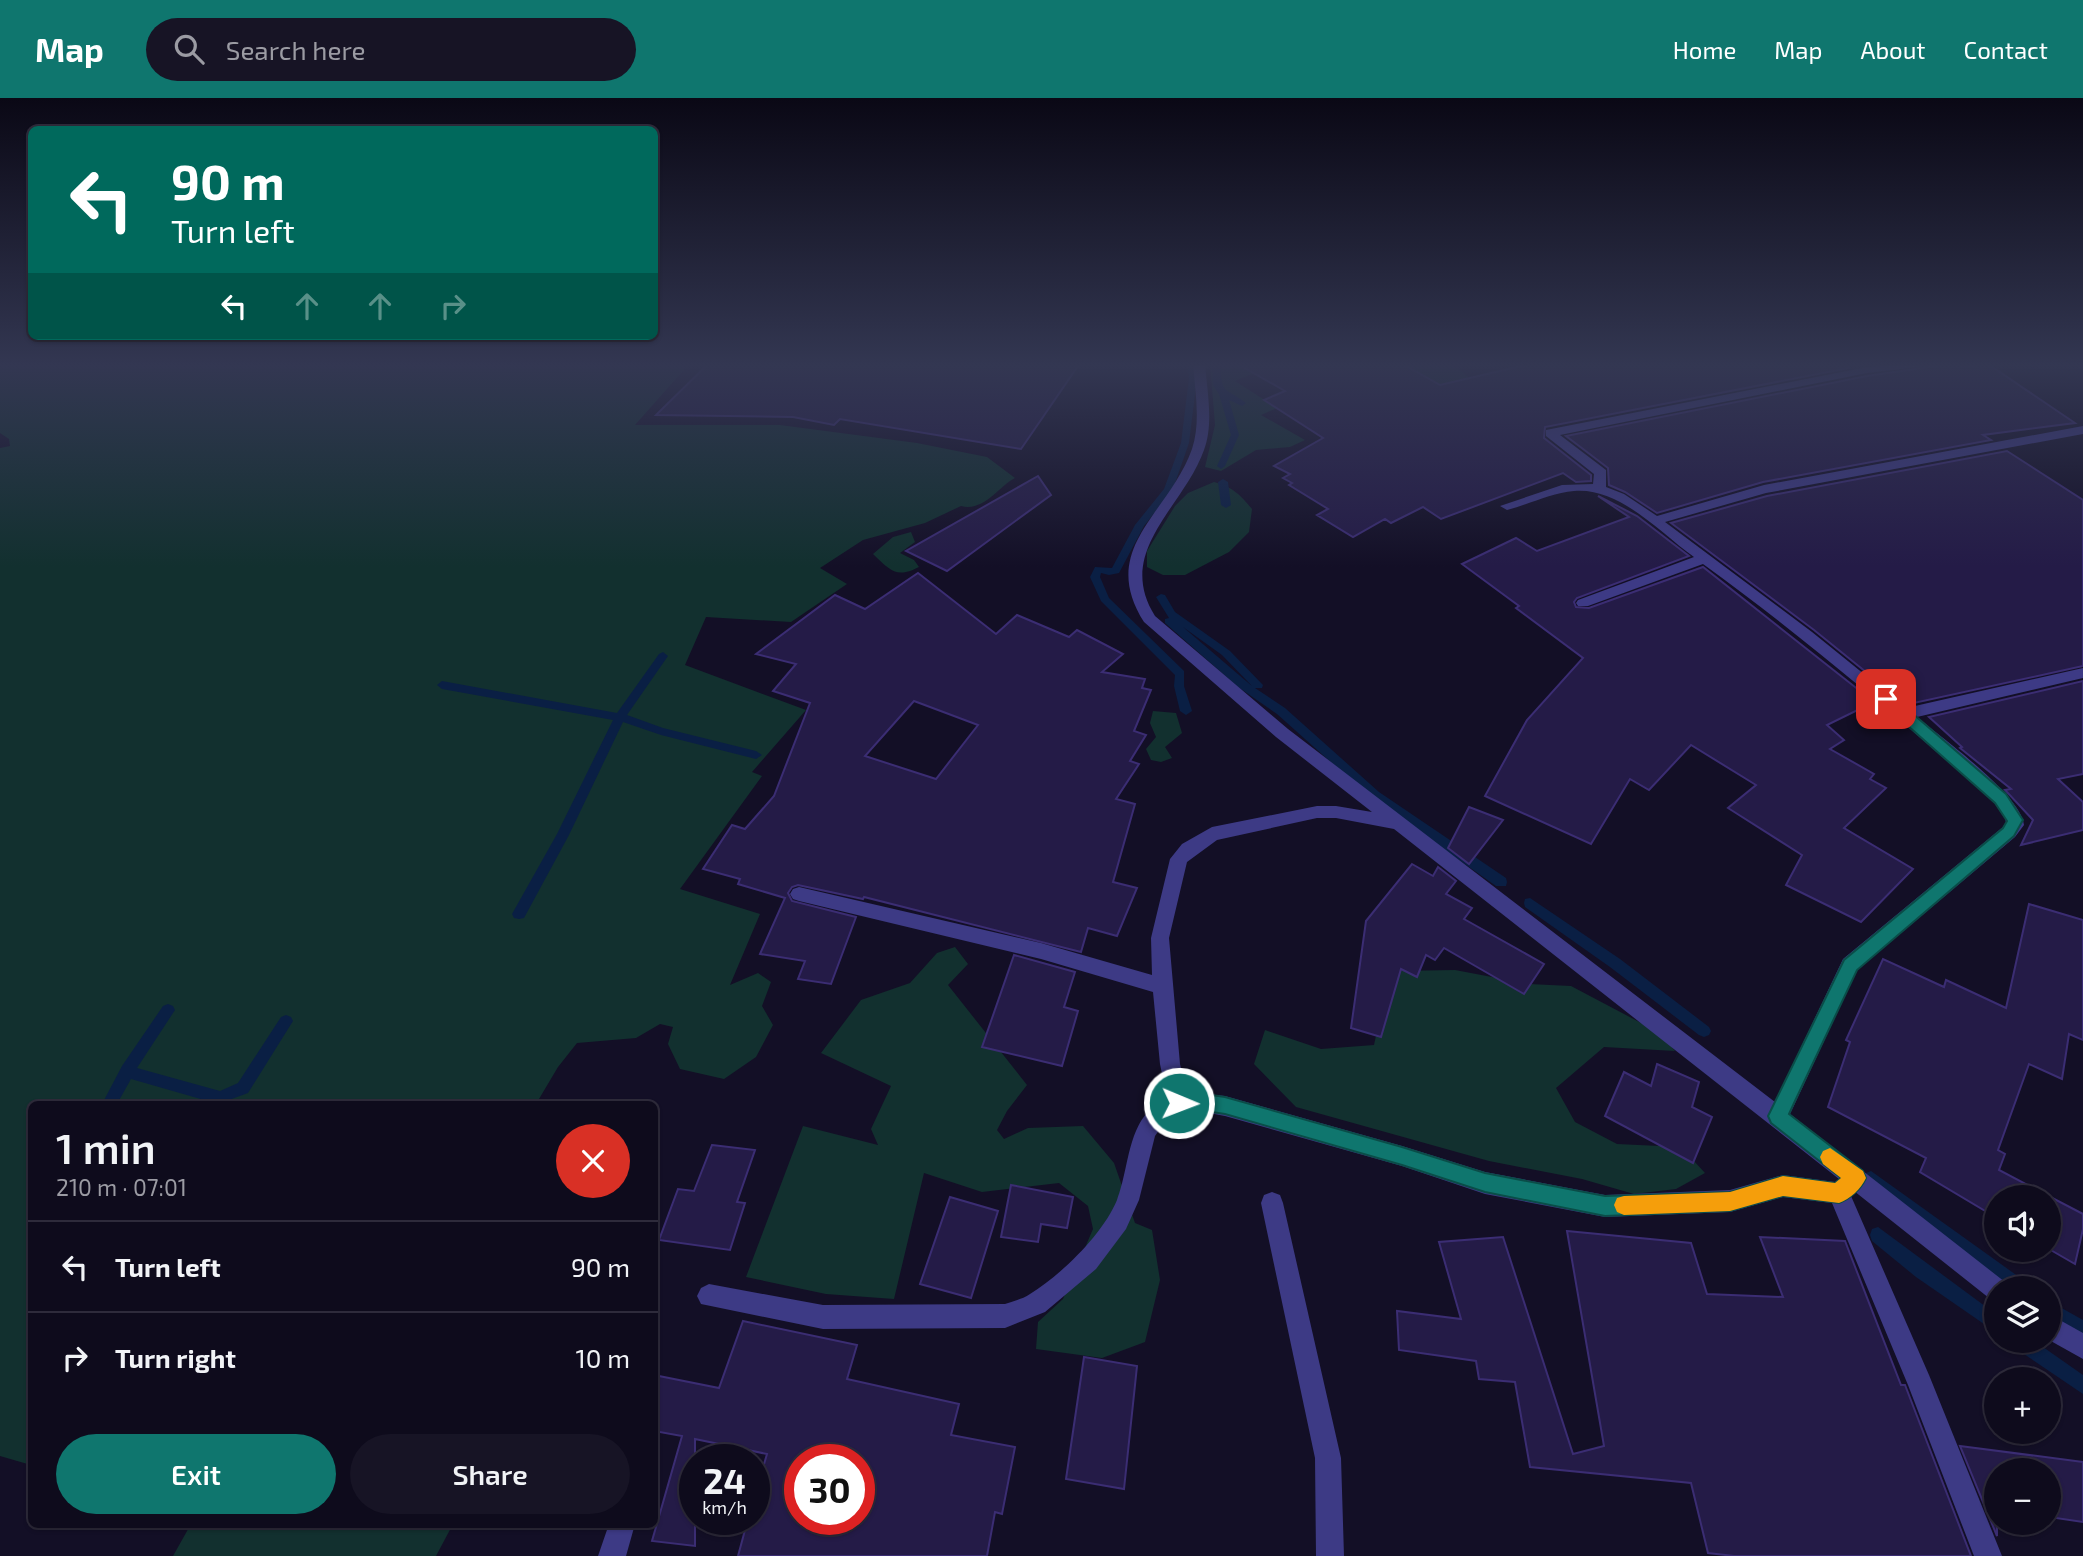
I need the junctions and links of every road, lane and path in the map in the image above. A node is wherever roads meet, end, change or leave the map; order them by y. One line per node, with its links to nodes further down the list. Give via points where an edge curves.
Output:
1 (1201, 431): 11 (street, via 1184,482 1139,548 1133,575 1136,595 1149,619 1194,660)
2 (1560, 431): 4 (street, via 1550,433 1601,473)
3 (2077, 431): 6 (street, via 1763,489)
4 (1599, 489): 5 (street, via 1574,486); 6 (street)
5 (1507, 506)
6 (1653, 521): 7 (street)
7 (1705, 558): 8 (street); 10 (street)
8 (1583, 603)
9 (2083, 673): 10 (street)
10 (1905, 714): 15 (street, via 2001,799 2014,815 2015,825 1850,965)
11 (1398, 823): 13 (street, via 1317,812 1212,834 1200,841 1179,859 1171,891 1160,938); 15 (street)
12 (799, 894): 13 (street, via 1041,951)
13 (1164, 987): 14 (street, via 1170,1064)
14 (1179, 1103): 16 (street, via 1192,1100 1225,1106 1485,1182 1605,1206 1730,1201 1783,1186); 19 (street, via 1161,1112 1146,1133 1129,1200 1102,1246 1037,1304 1004,1316 823,1317)
15 (1778, 1116): 16 (street)
16 (1847, 1185): 18 (street); 25 (street)
17 (1272, 1203): 24 (street, via 1328,1458)
18 (1984, 1281)
19 (709, 1296)
20 (2061, 1333): 21 (street)
21 (2083, 1347)
22 (621, 1528): 23 (street)
23 (612, 1556)
24 (1330, 1556)
25 (1988, 1556)

